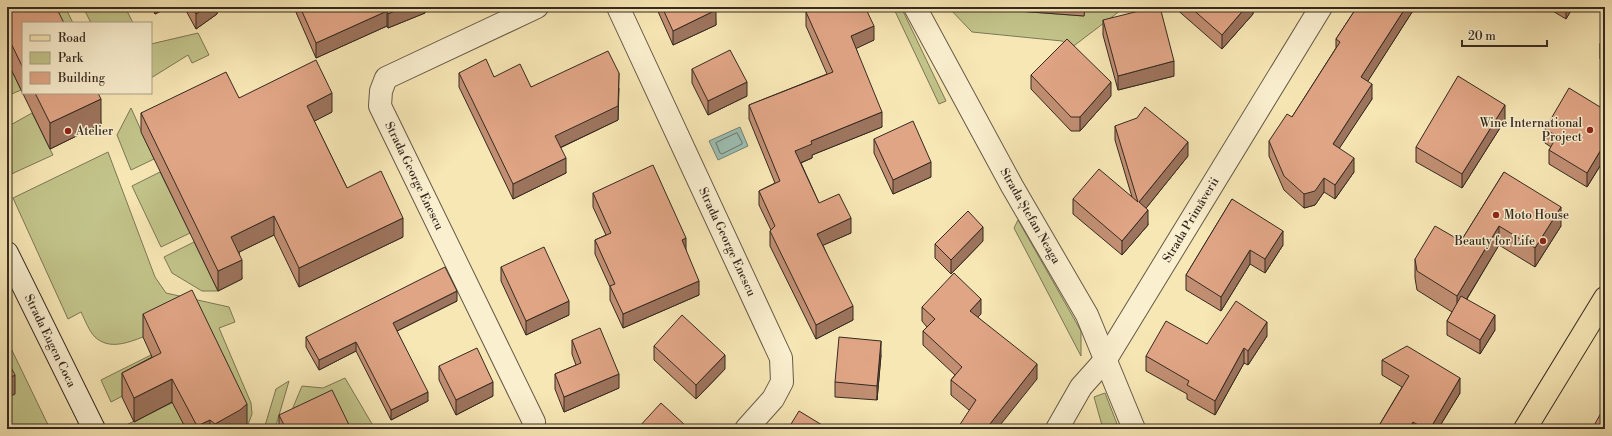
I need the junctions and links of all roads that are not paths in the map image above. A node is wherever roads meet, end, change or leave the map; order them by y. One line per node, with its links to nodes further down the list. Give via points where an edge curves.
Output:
1 (537, 7): 8 (street, Strada George Enescu, via 386,78 380,91 380,106)
2 (618, 7): 10 (street, Strada George Enescu, via 781,358 782,382 773,399)
3 (916, 7): 7 (street, Strada Ștefan Neaga, via 1012,186 1087,315)
4 (1321, 7): 7 (street, Strada Primăverii)
5 (7, 254): 9 (street, Strada Eugen Coca)
6 (1605, 298): 13 (main road)
7 (1106, 359): 11 (street, Strada Primăverii, via 1082,387); 12 (street, Strada Ștefan Neaga)
8 (534, 422)
9 (94, 429)
10 (746, 429)
11 (1057, 429)
12 (1134, 429)
13 (1525, 429)

